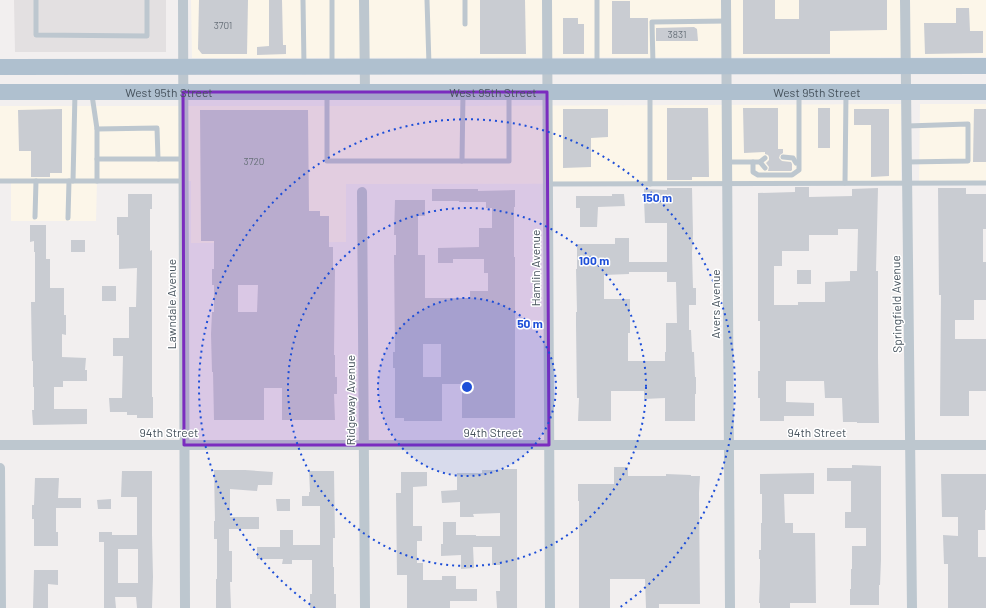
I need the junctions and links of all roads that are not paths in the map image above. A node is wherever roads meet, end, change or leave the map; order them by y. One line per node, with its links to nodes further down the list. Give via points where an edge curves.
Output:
1 (36, 0): 2 (lane, via 36,35 147,36)
2 (147, 0)
3 (183, 0): 15 (street, Lawndale Avenue)
4 (304, 0): 16 (lane)
5 (332, 0): 17 (lane)
6 (364, 0): 18 (street)
7 (427, 0): 19 (lane)
8 (465, 0): 14 (lane)
9 (547, 0): 20 (street, Hamlin Avenue)
10 (597, 0): 21 (lane)
11 (726, 0): 13 (street, Avers Avenue)
12 (905, 0): 24 (street, Springfield Avenue)
13 (726, 21): 22 (lane, via 652,22); 23 (street, Avers Avenue)
14 (465, 24)
15 (183, 66): 16 (main road); 26 (main road); 33 (street, Lawndale Avenue)
16 (304, 66): 17 (main road)
17 (332, 66): 18 (main road)
18 (365, 66): 19 (main road); 35 (street)
19 (429, 66): 20 (main road)
20 (547, 66): 21 (main road); 38 (street, Hamlin Avenue)
21 (598, 66): 22 (main road)
22 (653, 66): 23 (main road)
23 (727, 66): 24 (main road); 40 (street, Avers Avenue)
24 (906, 66): 25 (main road); 29 (street, Springfield Avenue)
25 (986, 66)
26 (0, 67)
27 (799, 91): 28 (main road, West 95th Street); 40 (main road, West 95th Street); 53 (lane)
28 (846, 91): 29 (main road, West 95th Street); 62 (lane)
29 (906, 91): 41 (main road, West 95th Street); 42 (street, Springfield Avenue)
30 (0, 92): 31 (main road, West 95th Street)
31 (75, 92): 32 (main road, West 95th Street); 59 (lane)
32 (92, 92): 33 (main road, West 95th Street); 43 (lane)
33 (184, 92): 34 (main road, West 95th Street); 48 (street, Lawndale Avenue)
34 (327, 92): 35 (main road, West 95th Street); 49 (lane, via 327,161)
35 (365, 92): 36 (main road, West 95th Street)
36 (463, 92): 37 (main road, West 95th Street); 49 (lane)
37 (509, 92): 38 (main road, West 95th Street); 49 (lane, via 509,161)
38 (547, 92): 39 (main road, West 95th Street); 65 (street, Hamlin Avenue)
39 (650, 92): 40 (main road, West 95th Street); 66 (lane)
40 (727, 92): 50 (street, Avers Avenue)
41 (986, 92)
42 (907, 126): 54 (street, Springfield Avenue); 54 (lane, via 968,124 968,161)
43 (97, 129): 46 (lane); 47 (lane, via 157,128)
44 (783, 157): 53 (lane, via 793,158)
45 (765, 158): 52 (lane)
46 (97, 159): 47 (lane); 60 (lane)
47 (158, 159): 48 (lane)
48 (184, 159): 61 (street, Lawndale Avenue)
49 (462, 162)
50 (728, 162): 51 (lane); 67 (street, Avers Avenue)
51 (754, 162): 52 (lane); 53 (lane, via 754,172 758,175 792,175 798,170)
52 (760, 162): 55 (lane)
53 (797, 162): 56 (lane)
54 (907, 162): 63 (street, Springfield Avenue)
55 (765, 168)
56 (792, 168)
57 (0, 181): 58 (lane)
58 (36, 181): 59 (lane); 69 (lane)
59 (71, 181): 60 (lane); 70 (lane)
60 (97, 181): 61 (lane)
61 (184, 181): 72 (street, Lawndale Avenue)
62 (845, 183): 63 (lane); 67 (lane)
63 (908, 183): 64 (lane); 76 (street, Springfield Avenue)
64 (986, 183)
65 (548, 184): 66 (lane); 74 (street, Hamlin Avenue)
66 (650, 184): 67 (lane)
67 (728, 184): 75 (street, Avers Avenue)
68 (362, 192): 73 (street, Ridgeway Avenue)
69 (35, 216)
70 (68, 218)
71 (0, 445): 72 (street, 94th Street)
72 (184, 445): 73 (street, 94th Street); 80 (street, Lawndale Avenue)
73 (363, 445): 74 (street, 94th Street); 81 (street, Ridgeway Avenue)
74 (549, 445): 75 (street, 94th Street); 82 (street, Hamlin Avenue)
75 (729, 445): 76 (street, 94th Street); 83 (street, Avers Avenue)
76 (910, 445): 77 (street, 94th Street); 84 (street, Springfield Avenue)
77 (986, 445)
78 (0, 468): 79 (street)
79 (1, 608)
80 (185, 608)
81 (365, 608)
82 (550, 608)
83 (730, 608)
84 (912, 608)

